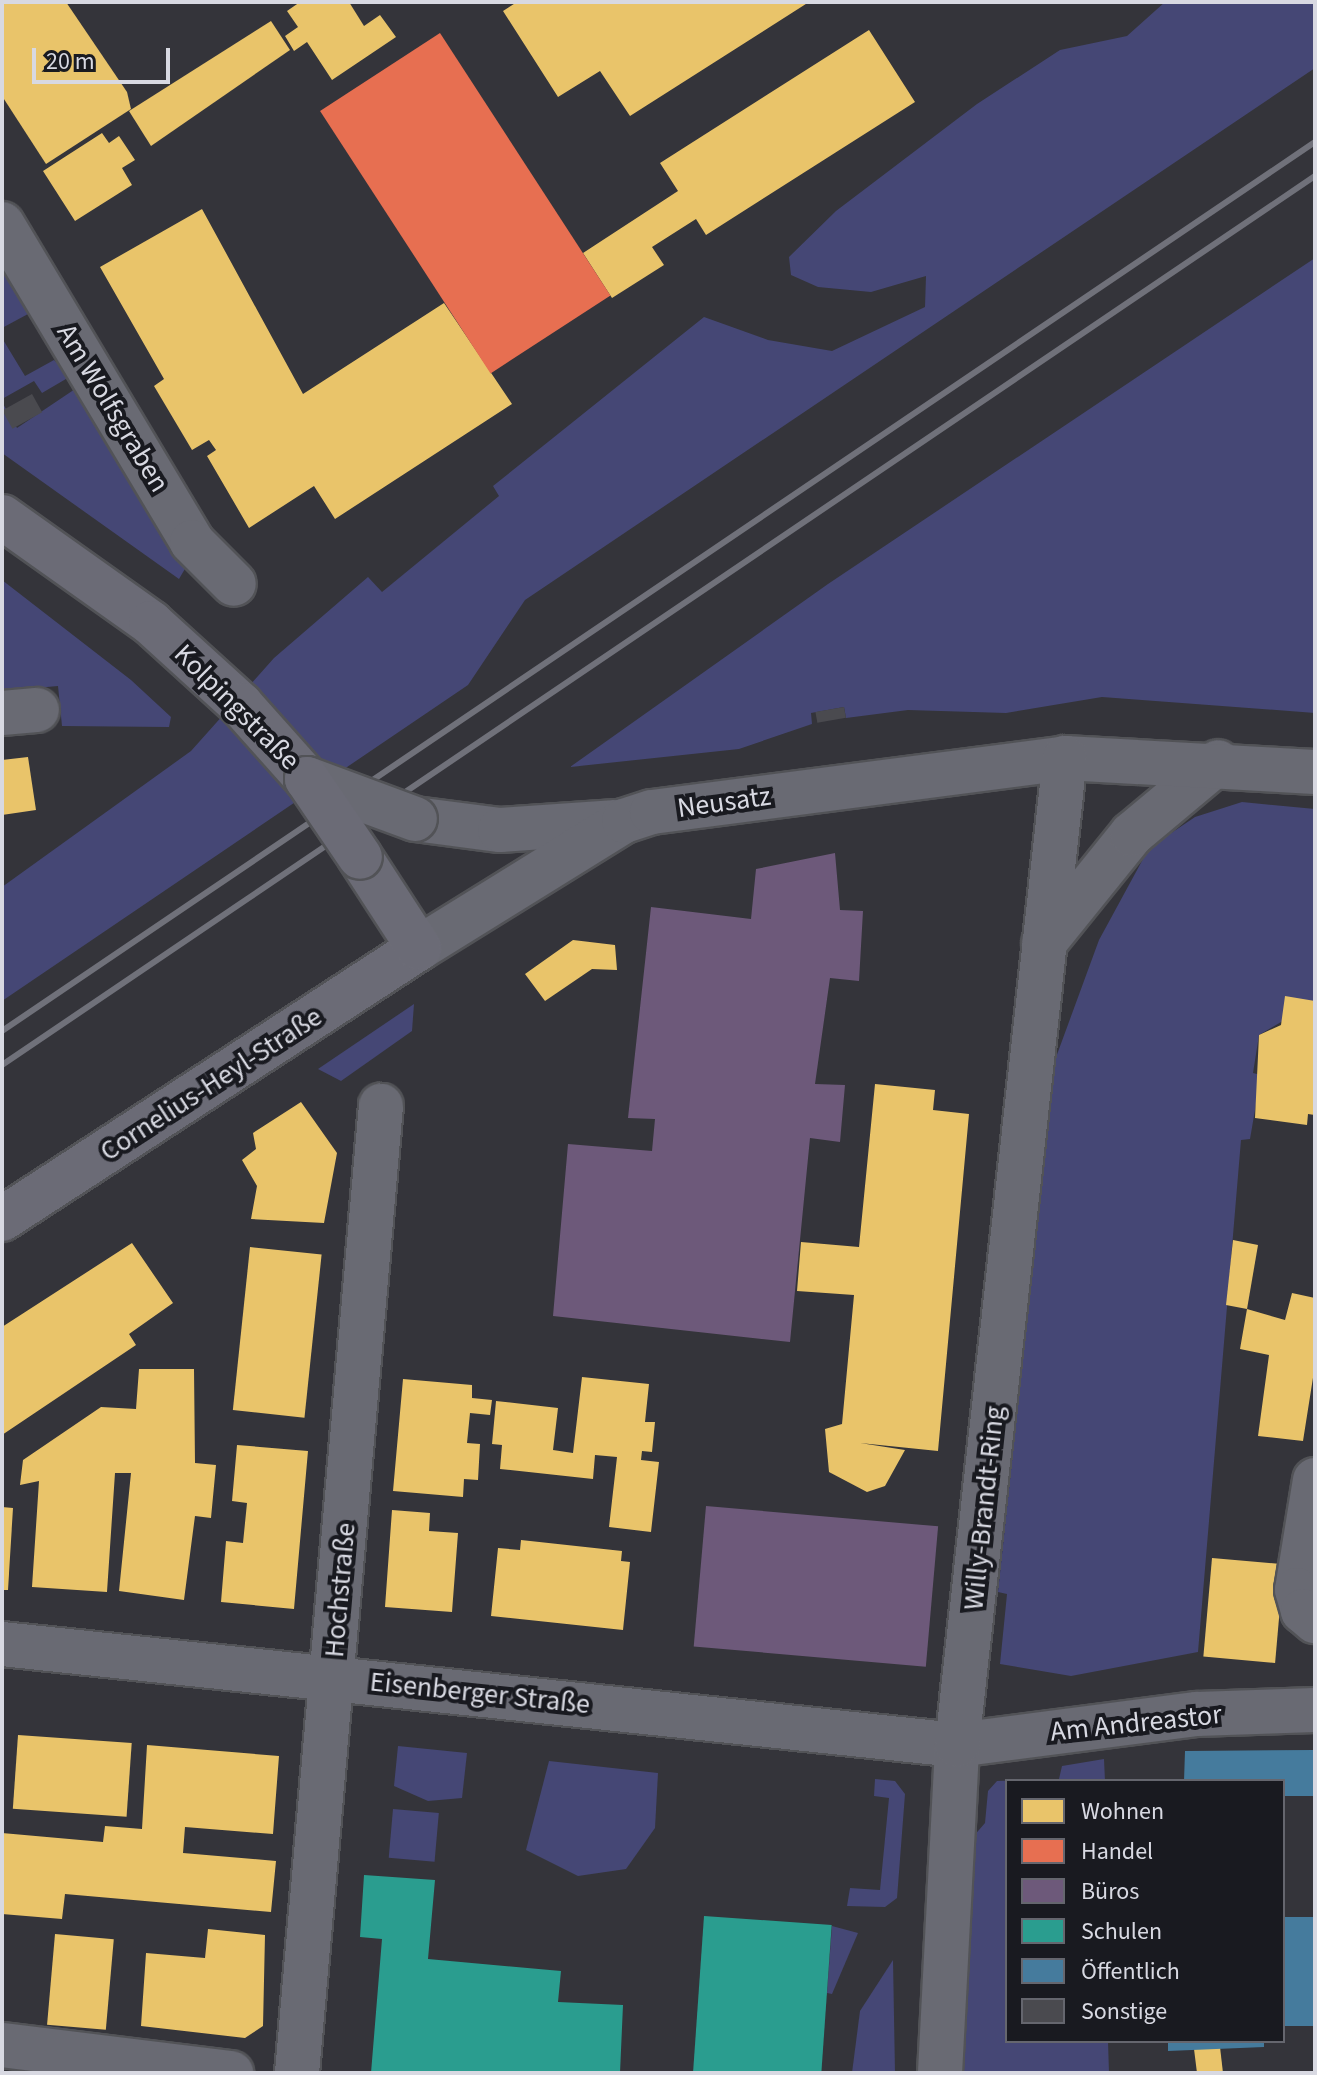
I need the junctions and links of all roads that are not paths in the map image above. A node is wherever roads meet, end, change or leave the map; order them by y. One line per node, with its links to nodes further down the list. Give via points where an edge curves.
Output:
1 (2, 224): 3 (street, Am Wolfsgraben, via 192,542)
2 (2, 517): 7 (main road, Kolpingstraße, via 151,623 241,705)
3 (234, 584)
4 (1065, 758): 5 (street); 8 (street, Neusatz); 9 (street, Willy-Brandt-Ring)
5 (1218, 762): 6 (street); 9 (street, via 1132,834)
6 (1315, 772)
7 (307, 779): 8 (street, bridge, via 415,819 500,830); 10 (main road, Kolpingstraße, bridge)
8 (624, 821): 10 (street, Neusatz)
9 (1043, 945): 18 (street, Willy-Brandt-Ring)
10 (419, 948): 12 (main road, Cornelius-Heyl-Straße)
11 (381, 1106): 16 (street, Hochstraße)
12 (2, 1219)
13 (1315, 1480): 14 (street, via 1297,1590 1303,1611)
14 (1315, 1621)
15 (2, 1644): 16 (street, Eisenberger Straße)
16 (332, 1677): 18 (street, Eisenberger Straße); 21 (street, Hochstraße)
17 (1315, 1710): 18 (street, Am Andreastor, via 1197,1714)
18 (957, 1745): 22 (street, Willy-Brandt-Ring)
19 (2, 2045): 20 (street)
20 (231, 2073)
21 (297, 2073)
22 (940, 2073)

